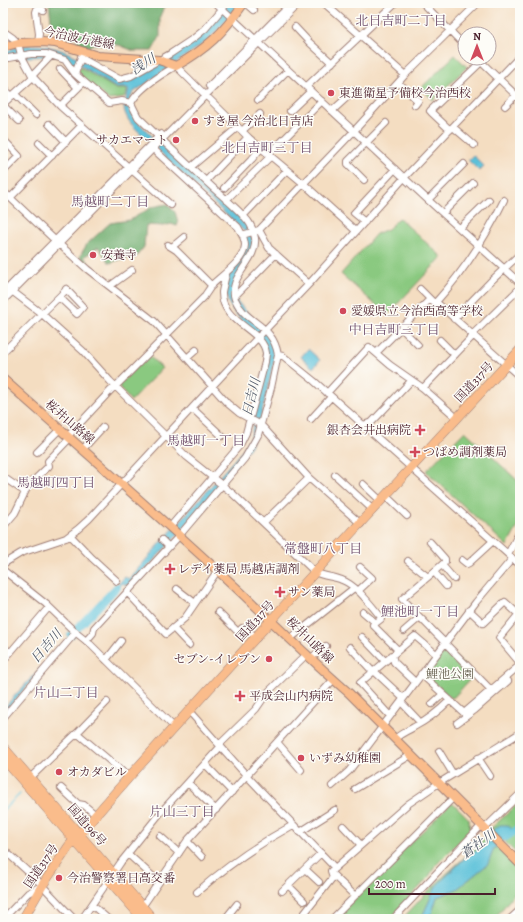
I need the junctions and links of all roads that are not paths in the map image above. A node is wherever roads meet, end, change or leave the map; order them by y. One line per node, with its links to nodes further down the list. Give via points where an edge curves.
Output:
1 (216, 3): 11 (street)
2 (227, 3): 11 (street)
3 (245, 3): 12 (street); 13 (main road)
4 (291, 3): 19 (street)
5 (299, 3): 19 (street)
6 (324, 3): 17 (street)
7 (395, 3): 17 (street)
8 (423, 3): 16 (street)
9 (478, 3): 16 (street)
10 (43, 10): 20 (street, via 40,8 36,12)
11 (223, 10): 13 (street); 28 (street, via 194,38)
12 (254, 10)
13 (232, 17): 19 (street); 30 (main road, via 216,39 196,55)
14 (295, 27): 29 (street)
15 (3, 32): 21 (street)
16 (450, 32): 18 (street); 37 (street)
17 (360, 36): 29 (street); 37 (street)
18 (457, 39)
19 (257, 41): 34 (street); 45 (street)
20 (38, 42): 21 (main road, 今治波方港線); 24 (main road, 今治波方港線, via 55,44)
21 (19, 45): 22 (main road, 今治波方港線); 23 (street)
22 (3, 47)
23 (21, 55): 25 (street); 27 (street); 36 (street)
24 (82, 55): 28 (main road, 今治波方港線); 28 (street, via 119,79 131,76); 35 (street)
25 (51, 56): 35 (street, via 65,60); 36 (street)
26 (520, 56): 38 (street)
27 (3, 59)
28 (160, 60): 30 (main road, 今治波方港線)
29 (332, 63): 43 (street)
30 (174, 65): 45 (street); 50 (street, via 135,95)
31 (473, 66): 64 (street, via 430,111)
32 (485, 66): 38 (street)
33 (60, 69): 42 (street)
34 (288, 70): 43 (street); 48 (street)
35 (76, 71): 39 (street)
36 (32, 76): 46 (street); 53 (street)
37 (405, 76): 40 (street)
38 (499, 79): 47 (street); 64 (street)
39 (84, 82): 42 (street); 50 (street, via 109,103)
40 (399, 83): 52 (street, via 418,101); 65 (street)
41 (3, 88): 46 (street)
42 (78, 88): 53 (street)
43 (308, 89): 49 (street); 55 (street)
44 (354, 91): 56 (street)
45 (205, 93): 63 (street); 67 (street)
46 (13, 95): 51 (street); 58 (street)
47 (518, 97): 54 (street)
48 (258, 100)
49 (322, 102): 56 (street); 75 (street)
50 (131, 103): 67 (street, via 137,115)
51 (3, 105): 59 (street)
52 (415, 105)
53 (60, 106): 62 (street)
54 (505, 106)
55 (290, 111)
56 (332, 111): 65 (street)
57 (260, 114): 63 (street)
58 (36, 115)
59 (19, 122)
60 (386, 123): 71 (street)
61 (49, 124): 70 (street)
62 (82, 125): 70 (street); 79 (street)
63 (240, 129): 66 (street); 78 (street)
64 (451, 129): 72 (street); 83 (street)
65 (354, 131): 71 (street); 86 (street)
66 (248, 137): 74 (street); 85 (street)
67 (160, 138): 73 (street); 78 (street)
68 (3, 139): 82 (street, via 19,156)
69 (39, 142): 76 (street)
70 (66, 142): 76 (street)
71 (366, 142): 80 (street); 84 (street, via 348,161)
72 (474, 145)
73 (151, 147): 79 (street); 101 (street, via 238,227)
74 (261, 148): 75 (street); 88 (street)
75 (270, 155): 81 (street); 90 (street)
76 (52, 156): 89 (street)
77 (464, 164): 91 (street)
78 (191, 167): 85 (street)
79 (131, 168): 94 (street); 103 (street)
80 (395, 169): 83 (street); 97 (street, via 354,213)
81 (287, 170): 86 (street); 96 (street)
82 (3, 172)
83 (404, 178): 91 (street); 97 (street)
84 (364, 180)
85 (206, 181): 90 (street)
86 (304, 184): 99 (street); 100 (street)
87 (473, 184): 95 (street)
88 (224, 188)
89 (5, 195): 103 (street)
90 (226, 200): 96 (street)
91 (428, 200): 95 (street)
92 (489, 200): 98 (street)
93 (504, 200): 104 (street)
94 (171, 205)
95 (443, 213): 98 (street)
96 (243, 216): 99 (street)
97 (364, 222): 100 (street)
98 (460, 228): 104 (street)
99 (255, 231): 101 (street); 105 (street); 120 (street, via 252,254 236,281)
100 (356, 231): 113 (street)
101 (242, 235): 110 (street, via 245,245 242,254)
102 (184, 237): 115 (street, via 170,246)
103 (57, 242): 114 (street); 118 (street)
104 (480, 245): 107 (street); 123 (street, via 452,285)
105 (276, 254): 113 (street); 120 (street)
106 (520, 254): 107 (street)
107 (506, 269): 111 (street); 125 (street)
108 (132, 270): 114 (street)
109 (520, 272): 111 (street)
110 (226, 274): 115 (street); 119 (street)
111 (514, 277): 112 (street)
112 (520, 283)
113 (309, 284): 127 (street)
114 (110, 286): 128 (street, via 154,321)
115 (212, 286): 128 (street)
116 (520, 288): 129 (street)
117 (420, 289): 123 (street)
118 (6, 290): 122 (street); 124 (street)
119 (223, 292): 120 (street); 130 (street, via 228,312)
120 (234, 293): 127 (street, via 241,309)
121 (59, 297): 121 (street, via 66,289 84,307 76,314); 124 (street)
122 (3, 300)
123 (433, 301): 125 (street); 126 (street)
124 (42, 314): 135 (street); 144 (street, via 83,351)
125 (454, 319): 129 (street)
126 (401, 328): 132 (street); 136 (street)
127 (265, 330): 130 (street); 137 (street, via 274,340)
128 (166, 334): 139 (street); 144 (street)
129 (472, 335): 138 (street); 140 (street)
130 (258, 338): 145 (street); 150 (street, via 266,353)
131 (440, 340): 138 (street)
132 (418, 345)
133 (196, 350): 139 (street)
134 (520, 350): 140 (highway, 国道317号)
135 (3, 352)
136 (376, 353): 143 (street); 147 (street, via 369,347)
137 (278, 355): 147 (street, via 283,356); 152 (street, via 272,388)
138 (455, 355): 146 (street)
139 (187, 358): 145 (street)
140 (506, 365): 141 (street); 149 (highway, 国道317号)
141 (520, 377)
142 (3, 379): 155 (main road, 桜井山路線)
143 (411, 381): 146 (street, via 415,381); 153 (street, via 372,422)
144 (116, 386): 156 (street); 158 (street)
145 (212, 387): 148 (street); 150 (street, via 227,403)
146 (423, 388): 149 (street)
147 (329, 395): 151 (street); 153 (street)
148 (192, 408): 156 (street); 157 (street)
149 (457, 418): 161 (highway, 国道317号)
150 (250, 419): 152 (street); 164 (street, via 240,445)
151 (311, 419)
152 (260, 425): 165 (street); 167 (street, via 254,445 246,458)
153 (363, 425): 161 (street)
154 (103, 427): 159 (street)
155 (60, 429): 158 (main road, 桜井山路線); 160 (street)
156 (166, 436): 164 (street); 166 (street)
157 (222, 436)
158 (69, 437): 159 (main road, 桜井山路線); 169 (street, via 48,461 49,466)
159 (82, 449): 166 (main road, 桜井山路線)
160 (37, 452)
161 (412, 467): 170 (highway, 国道317号); 181 (street)
162 (335, 475): 171 (street)
163 (3, 476): 169 (street)
164 (214, 478): 167 (street); 176 (street)
165 (309, 478): 173 (street); 174 (street)
166 (122, 483): 176 (main road, 桜井山路線); 178 (street)
167 (222, 484): 173 (street); 179 (street)
168 (363, 484): 170 (street)
169 (25, 492): 175 (street)
170 (383, 499): 171 (highway, 国道317号); 172 (street)
171 (373, 510): 174 (highway, 国道317号)
172 (407, 516)
173 (264, 522): 193 (street)
174 (361, 524): 193 (highway, 国道317号)
175 (3, 527)
176 (170, 527): 179 (main road, 桜井山路線)
177 (520, 531): 184 (street)
178 (70, 535): 187 (street, via 21,553); 197 (street)
179 (179, 536): 183 (street); 192 (main road, 桜井山路線)
180 (162, 540): 183 (street)
181 (493, 541): 184 (street); 186 (street, via 469,563 466,564)
182 (430, 542): 188 (street, via 445,559)
183 (169, 546): 201 (street)
184 (510, 556): 189 (street); 204 (street)
185 (408, 560): 195 (street)
186 (462, 560)
187 (3, 564)
188 (442, 565): 194 (street); 196 (street)
189 (520, 565)
190 (360, 567): 200 (street, via 372,578)
191 (3, 570): 203 (street)
192 (218, 570): 202 (street); 208 (main road, 桜井山路線)
193 (315, 572): 200 (street, via 321,576 341,579); 208 (highway, 国道317号)
194 (434, 572): 195 (street); 198 (street)
195 (428, 577): 207 (street, via 402,599)
196 (454, 579)
197 (117, 581)
198 (446, 586)
199 (177, 589): 202 (street)
200 (356, 589): 209 (street, via 380,616); 215 (street)
201 (127, 592): 210 (street, via 166,634); 216 (street, via 94,628)
202 (195, 603): 210 (street, via 185,618)
203 (49, 607): 211 (street); 224 (street)
204 (469, 610): 218 (street); 231 (street, via 483,623 505,602 517,613 499,638)
205 (218, 612): 214 (street, via 238,632 245,628)
206 (363, 612): 209 (street)
207 (419, 618): 212 (street); 218 (street)
208 (272, 621): 214 (highway, 国道317号); 215 (main road, 桜井山路線)
209 (376, 623): 223 (street, via 373,626)
210 (172, 628): 219 (street)
211 (74, 631): 216 (street); 245 (street)
212 (404, 631)
213 (362, 637): 230 (street)
214 (256, 638): 243 (highway, 国道317号)
215 (291, 638): 227 (main road, 桜井山路線)
216 (86, 641): 228 (street)
217 (121, 641): 228 (street)
218 (445, 642): 225 (street); 237 (street)
219 (189, 645)
220 (3, 646): 224 (street)
221 (326, 646): 227 (street)
222 (350, 647): 233 (street)
223 (398, 650): 225 (street, via 415,636); 226 (street)
224 (10, 653): 229 (street)
225 (436, 654): 234 (street)
226 (392, 655): 230 (street); 236 (street, via 394,662)
227 (309, 656): 235 (main road, 桜井山路線); 254 (street, via 267,693 256,709)
228 (106, 660): 248 (street)
229 (3, 661)
230 (385, 662): 233 (street)
231 (520, 664): 237 (street)
232 (520, 670): 237 (street)
233 (373, 671): 239 (street); 244 (street, via 360,683)
234 (421, 674): 236 (street); 238 (street)
235 (334, 679): 249 (main road, 桜井山路線); 253 (street)
236 (415, 682): 239 (street)
237 (493, 691): 240 (street, via 464,713); 247 (street, via 475,710)
238 (443, 694): 240 (street); 242 (street)
239 (402, 700): 244 (street); 246 (street)
240 (450, 700): 252 (street, via 445,706)
241 (107, 702): 250 (street)
242 (432, 704)
243 (189, 711): 248 (highway, 国道317号); 254 (street)
244 (390, 716): 249 (street)
245 (3, 718)
246 (418, 720)
247 (456, 723)
248 (174, 727): 265 (highway, 国道317号)
249 (382, 727): 252 (main road, 桜井山路線); 269 (street, via 349,771)
250 (77, 733): 265 (street); 266 (street)
251 (520, 733): 259 (street)
252 (395, 739): 257 (main road, 桜井山路線)
253 (277, 742): 261 (street); 263 (street)
254 (221, 745): 260 (street); 263 (street)
255 (3, 747): 266 (highway, 国道196号)
256 (439, 751): 262 (street)
257 (411, 755): 267 (main road, 桜井山路線); 271 (street)
258 (3, 758): 283 (highway, 国道196号)
259 (478, 758): 262 (street); 264 (street)
260 (205, 764): 268 (street); 272 (street)
261 (301, 770)
262 (453, 774): 267 (street)
263 (247, 776): 272 (street); 278 (street)
264 (490, 776)
265 (129, 777): 277 (highway, 国道317号)
266 (30, 778): 283 (highway, 国道196号)
267 (439, 782): 274 (main road, 桜井山路線); 285 (street, via 408,804)
268 (188, 783): 275 (street); 289 (street, via 159,814)
269 (332, 786)
270 (61, 788): 277 (street, via 78,804 84,805)
271 (355, 789)
272 (232, 792): 275 (street)
273 (520, 794): 280 (street)
274 (454, 797): 280 (main road, 桜井山路線); 302 (street)
275 (216, 810): 284 (street)
276 (335, 810): 281 (street)
277 (96, 815): 283 (highway, 国道317号)
278 (293, 825): 281 (street); 301 (street, via 264,840)
279 (342, 826): 285 (street)
280 (484, 829): 291 (main road, 桜井山路線); 317 (street)
281 (300, 832): 288 (street)
282 (160, 836): 287 (street)
283 (77, 837): 295 (highway, 国道196号); 299 (highway, 国道317号)
284 (187, 841): 287 (street); 290 (street)
285 (361, 845): 292 (street)
286 (3, 849): 299 (street)
287 (179, 853): 296 (street)
288 (321, 853): 292 (street); 293 (street)
289 (128, 854): 295 (street); 296 (street)
290 (202, 857)
291 (520, 864)
292 (335, 868): 294 (street, via 331,871)
293 (305, 869): 297 (street); 298 (street)
294 (334, 876): 302 (street); 315 (street)
295 (112, 877): 305 (street); 307 (highway, 国道196号)
296 (158, 882): 307 (street)
297 (319, 882)
298 (288, 885): 300 (street); 303 (street)
299 (42, 886): 308 (street, via 28,893); 309 (highway, 国道317号); 310 (street)
300 (282, 891)
301 (197, 892)
302 (355, 896): 316 (street)
303 (304, 901)
304 (236, 904): 314 (street)
305 (92, 905): 311 (street); 312 (street)
306 (520, 910): 318 (street)
307 (139, 914): 313 (highway, 国道196号)
308 (3, 919)
309 (22, 919)
310 (74, 919)
311 (82, 919)
312 (108, 919)
313 (153, 919)
314 (224, 919)
315 (300, 919)
316 (332, 919)
317 (393, 919)
318 (510, 919)

